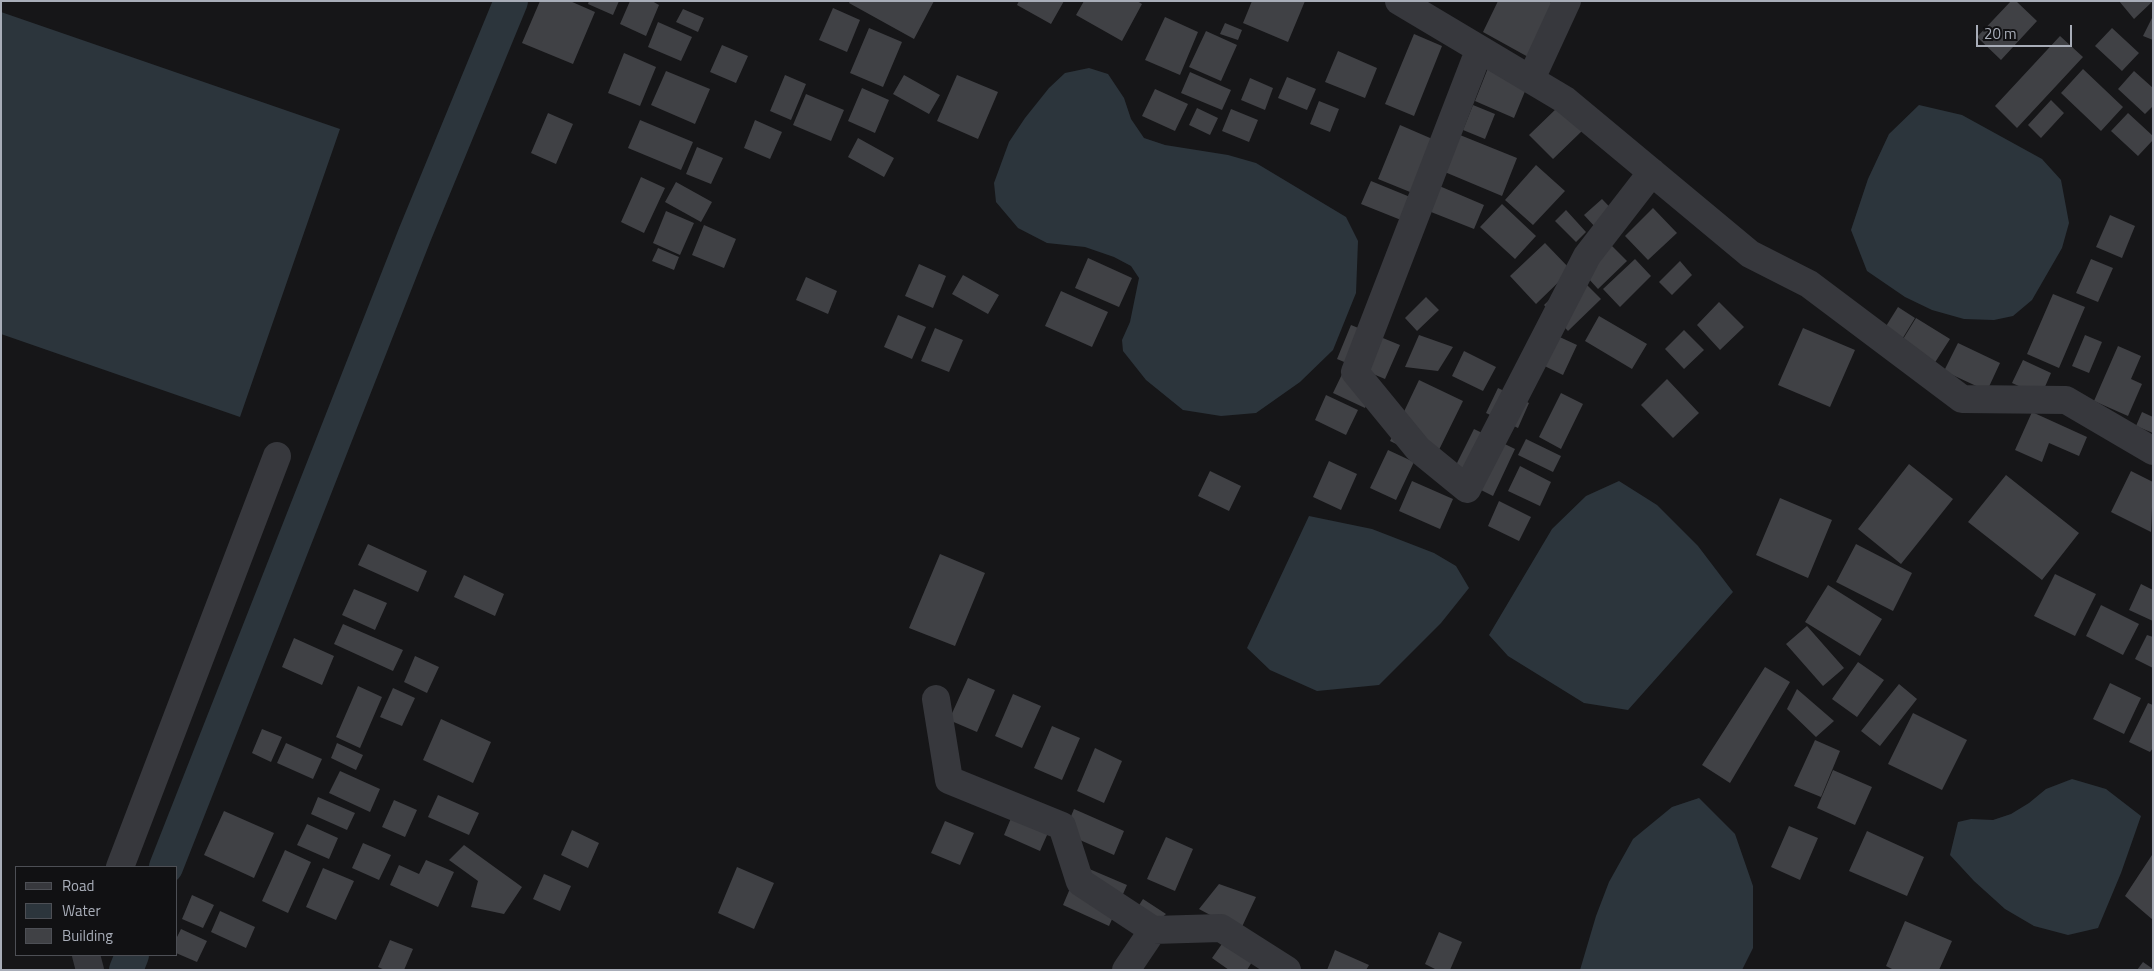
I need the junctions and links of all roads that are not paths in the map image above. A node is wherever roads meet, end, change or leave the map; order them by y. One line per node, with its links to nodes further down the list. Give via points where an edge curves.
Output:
1 (1399, 1): 4 (street)
2 (1567, 1): 4 (street)
3 (1475, 61): 5 (street, via 1355,372 1418,449 1468,489 1587,256)
4 (1531, 79): 5 (street, via 1565,100)
5 (1652, 172): 6 (street, via 1750,254 1809,284 1962,399 2066,400)
6 (2153, 451)
7 (276, 456): 9 (street)
8 (936, 699): 10 (street, via 949,780 1062,826 1080,882)
9 (120, 866)
10 (1153, 930): 13 (street); 14 (street, via 1221,928)
11 (86, 956): 12 (street)
12 (90, 970)
13 (1126, 970)
14 (1287, 970)

